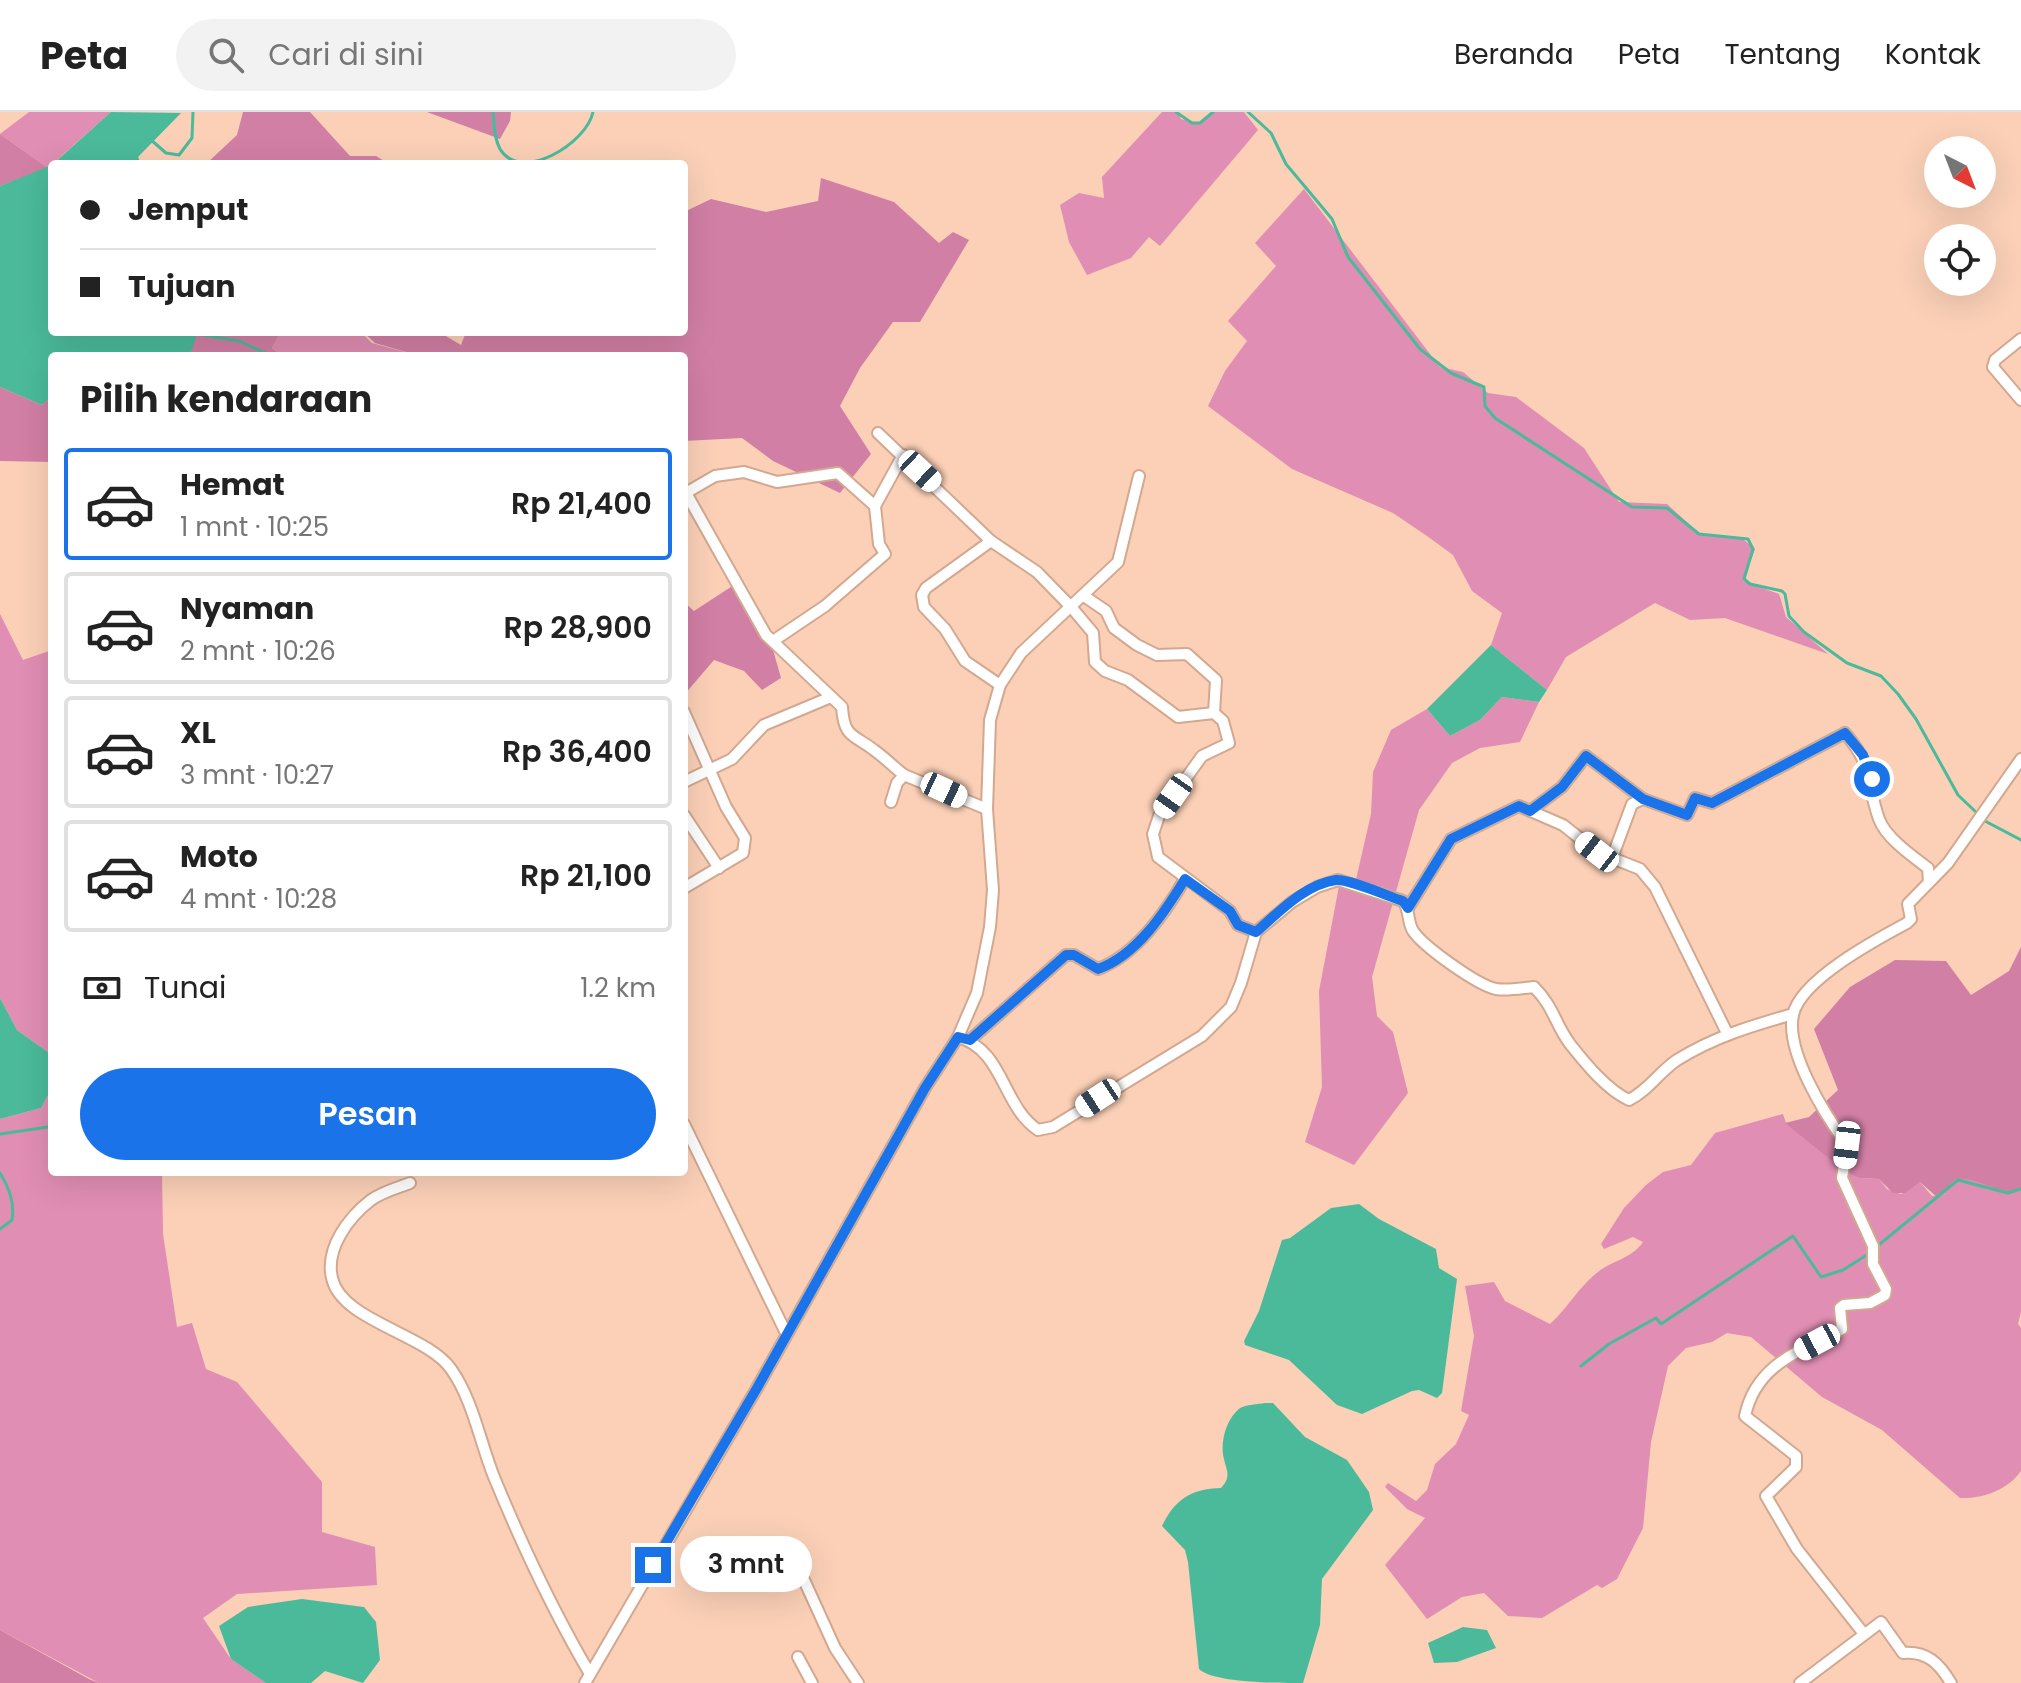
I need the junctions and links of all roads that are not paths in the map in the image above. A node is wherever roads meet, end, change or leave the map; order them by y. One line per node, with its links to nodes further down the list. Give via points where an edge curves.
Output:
1 (2021, 339): 2 (street, via 1993,367)
2 (2021, 400)
3 (878, 433): 4 (street)
4 (903, 455): 8 (street); 9 (street)
5 (1139, 476): 10 (street, via 1118,562)
6 (688, 492): 8 (street, via 715,476 744,472 777,482 838,473)
7 (688, 499): 12 (street)
8 (875, 506): 12 (street, via 885,554 825,606)
9 (991, 541): 11 (street, via 1037,572); 13 (street, via 922,595 924,607 965,661)
10 (1084, 596): 11 (street); 15 (street, via 1137,645 1157,655 1187,654 1216,680)
11 (1072, 608): 13 (street, via 1021,653); 15 (street, via 1093,633 1095,662 1105,671 1128,680 1178,717)
12 (773, 641): 14 (street)
13 (1000, 685): 23 (street, via 990,720)
14 (831, 697): 18 (street, via 764,725 732,759); 19 (street, via 842,707 843,725 851,737)
15 (1214, 713): 28 (street, via 1223,721 1229,743 1202,756 1159,816 1153,834 1158,857)
16 (688, 722): 18 (street)
17 (2021, 759): 29 (street)
18 (708, 770): 20 (street); 27 (street, via 745,838 743,853)
19 (904, 775): 22 (street); 23 (street)
20 (688, 780)
21 (1643, 799): 24 (street, via 1586,756 1562,787); 26 (street, via 1632,804); 29 (street, via 1687,815 1695,798 1712,803 1845,733 1863,755 1880,822 1928,868)
22 (891, 802)
23 (987, 809): 35 (street, via 990,927 977,993)
24 (1530, 811): 26 (street, via 1563,825); 31 (street, via 1519,806 1451,839)
25 (688, 821): 27 (street)
26 (1612, 858): 34 (street, via 1640,869 1655,887)
27 (719, 868): 30 (street)
28 (1185, 879): 32 (street, via 1230,911 1238,925); 36 (street, via 1165,912 1109,965 1098,969 1066,955)
29 (1929, 882): 33 (street, via 1908,904 1907,923 1852,953 1808,991)
30 (688, 886)
31 (1408, 908): 32 (street, via 1403,901 1338,880 1292,902); 34 (street, via 1418,936 1479,981 1495,989 1534,987 1550,1003 1569,1043 1629,1100 1645,1092 1674,1062)
32 (1256, 932): 36 (street, via 1231,1007 1202,1036 1053,1127 1038,1130 1024,1120 988,1054)
33 (1793, 1014): 34 (street); 41 (street, via 1795,1050 1847,1145 1842,1178 1886,1289 1870,1303 1844,1305 1842,1329 1767,1371 1755,1384 1745,1416 1796,1456 1796,1467 1766,1496 1797,1549)
34 (1727, 1033)
35 (958, 1037): 36 (street); 39 (street)
36 (970, 1040)
37 (688, 1132): 39 (street)
38 (410, 1183): 43 (street, via 373,1199 347,1223 332,1253 333,1282 352,1305 450,1367 522,1542)
39 (786, 1333): 43 (street)
40 (799, 1569): 45 (street, via 835,1648)
41 (1864, 1634): 46 (street); 47 (street, via 1881,1622 1903,1653 1930,1658)
42 (798, 1657): 44 (street)
43 (588, 1678)
44 (812, 1683)
45 (858, 1683)
46 (1800, 1683)
47 (1951, 1683)

